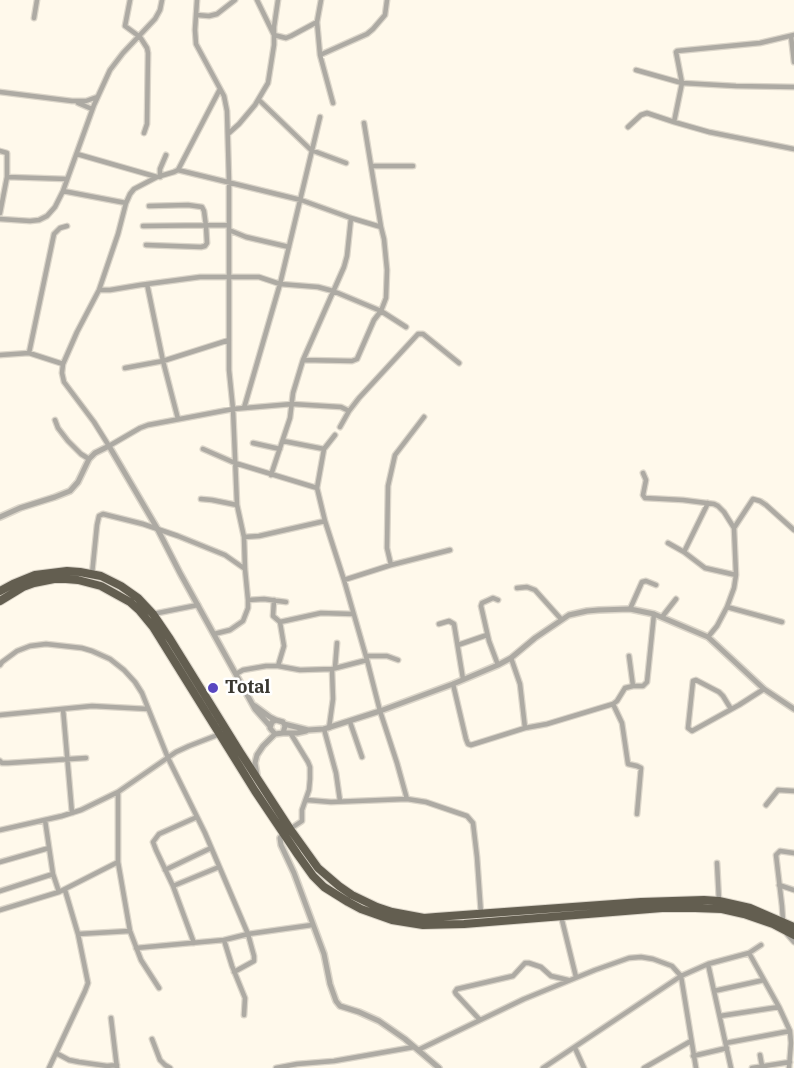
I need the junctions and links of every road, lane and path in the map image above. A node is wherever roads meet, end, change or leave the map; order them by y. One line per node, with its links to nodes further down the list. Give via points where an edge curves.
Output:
1 (37, 0): 11 (street)
2 (130, 0): 15 (street, via 125,26)
3 (162, 0): 15 (street, via 155,20)
4 (197, 0): 10 (street)
5 (235, 0): 10 (street, via 217,14)
6 (257, 0): 13 (street)
7 (278, 0): 13 (street)
8 (321, 0): 12 (street)
9 (387, 0): 16 (street, via 385,15 367,34)
10 (197, 15): 21 (street, via 196,44)
11 (34, 18)
12 (317, 22): 13 (street, via 285,38); 16 (street)
13 (274, 35): 24 (street, via 269,79)
14 (793, 36): 17 (street); 19 (street, via 677,51)
15 (140, 37): 23 (street, via 115,62); 32 (street, via 148,53)
16 (320, 55): 26 (street)
17 (794, 62)
18 (636, 70): 19 (street)
19 (682, 82): 20 (street); 29 (street)
20 (794, 87)
21 (220, 89): 33 (street, via 226,101); 42 (street)
22 (0, 92): 25 (street)
23 (97, 97): 25 (street); 27 (street)
24 (259, 100): 33 (street); 35 (street)
25 (72, 101): 27 (street)
26 (333, 103)
27 (93, 107): 37 (street)
28 (320, 117): 35 (street)
29 (674, 122): 31 (street, via 647,113); 34 (street)
30 (364, 123): 40 (street)
31 (628, 127)
32 (144, 133)
33 (229, 133): 46 (street)
34 (794, 149)
35 (311, 150): 39 (street); 48 (street)
36 (0, 151): 43 (street, via 7,153)
37 (77, 154): 44 (street); 45 (street)
38 (166, 154): 44 (street)
39 (346, 162)
40 (371, 166): 41 (street); 57 (street)
41 (413, 166)
42 (178, 170): 44 (street); 46 (street)
43 (7, 177): 45 (street); 51 (street)
44 (159, 177): 49 (street, via 134,189)
45 (67, 179): 47 (street)
46 (229, 181): 48 (street); 58 (street)
47 (63, 191): 49 (street); 53 (street, via 44,218)
48 (301, 200): 52 (street); 60 (street)
49 (126, 203): 64 (street)
50 (149, 206): 56 (street, via 202,207)
51 (0, 213)
52 (351, 218): 57 (street); 65 (street, via 348,256)
53 (0, 219)
54 (67, 226): 69 (street, via 54,234)
55 (143, 226): 56 (street)
56 (206, 226): 58 (street); 59 (street, via 204,247)
57 (381, 227): 66 (street, via 387,286)
58 (229, 228): 60 (street, via 246,237); 61 (street)
59 (146, 245)
60 (289, 247): 63 (street)
61 (228, 277): 62 (street); 63 (street, via 259,277); 68 (street)
62 (147, 284): 64 (street); 72 (street)
63 (280, 284): 65 (street); 77 (street)
64 (99, 290): 74 (street)
65 (333, 291): 66 (street); 71 (street)
66 (381, 311): 67 (street); 71 (street, via 357,359)
67 (406, 327)
68 (229, 340): 72 (street); 78 (street)
69 (28, 353): 70 (street); 74 (street)
70 (0, 355)
71 (303, 360): 76 (street)
72 (163, 361): 75 (street); 81 (street)
73 (459, 363): 79 (street, via 418,334)
74 (63, 364): 87 (street, via 64,382)
75 (125, 368)
76 (292, 404): 77 (street); 79 (street); 85 (street)
77 (244, 408): 78 (street)
78 (233, 409): 81 (street); 92 (street)
79 (349, 411): 83 (street)
80 (424, 417): 108 (street, via 395,455 390,476 387,548)
81 (178, 419): 87 (street, via 143,426)
82 (55, 420): 91 (street, via 68,441)
83 (340, 427)
84 (335, 435): 90 (street)
85 (283, 441): 89 (street); 90 (street)
86 (254, 443): 89 (street)
87 (109, 446): 91 (street); 101 (street)
88 (203, 449): 92 (street)
89 (280, 449): 94 (street)
90 (324, 449): 95 (street)
91 (89, 459): 99 (street, via 70,490)
92 (235, 463): 94 (street); 98 (street)
93 (643, 473): 97 (street, via 645,498)
94 (272, 475): 95 (street)
95 (317, 488): 100 (street)
96 (201, 499): 98 (street)
97 (708, 503): 102 (street, via 718,506); 107 (street)
98 (237, 505): 104 (street)
99 (0, 517)
100 (325, 521): 104 (street); 112 (street)
101 (157, 528): 109 (street, via 218,552); 110 (street, via 100,515); 122 (street)
102 (734, 528): 103 (street, via 753,499); 111 (street)
103 (794, 530)
104 (244, 537): 109 (street)
105 (668, 543): 107 (street)
106 (450, 550): 108 (street)
107 (684, 552): 111 (street, via 705,568)
108 (391, 565): 112 (street)
109 (245, 568): 117 (street)
110 (92, 574): 115 (highway, via 46,573); 125 (highway, via 130,592)
111 (736, 575): 123 (street)
112 (344, 580): 126 (street)
113 (656, 585): 124 (street, via 642,582)
114 (517, 588): 129 (street, via 527,586 535,590)
115 (0, 591)
116 (676, 599): 128 (street)
117 (248, 600): 118 (street); 133 (street, via 243,621)
118 (274, 600): 121 (street); 130 (street, via 273,616)
119 (498, 600): 134 (street, via 493,598 481,604)
120 (0, 601): 157 (highway, via 23,587 54,579 78,580 111,590 147,619)
121 (286, 602)
122 (198, 604): 125 (street); 133 (street)
123 (727, 607): 131 (street); 135 (street)
124 (630, 609): 127 (street); 129 (street, via 588,611)
125 (153, 614): 157 (highway)
126 (353, 614): 130 (street, via 321,613); 139 (street)
127 (654, 614): 128 (street); 149 (street, via 647,682)
128 (662, 617): 135 (street)
129 (561, 619): 140 (street)
130 (280, 622): 144 (street, via 284,646)
131 (782, 622)
132 (439, 624): 137 (street, via 453,623)
133 (214, 634): 146 (street)
134 (487, 635): 137 (street); 143 (street)
135 (708, 637): 150 (street)
136 (337, 643): 145 (street)
137 (458, 645): 147 (street)
138 (629, 656): 149 (street)
139 (367, 658): 141 (street, via 387,656); 145 (street); 158 (street)
140 (512, 658): 143 (street); 163 (street, via 520,684)
141 (398, 660)
142 (0, 665): 154 (street, via 17,651 38,645 92,651 124,670 142,693)
143 (498, 665): 147 (street)
144 (278, 666): 145 (street, via 300,670); 146 (street)
145 (334, 668): 164 (street, via 333,706)
146 (236, 674): 152 (street)
147 (463, 679): 148 (street)
148 (453, 684): 158 (street); 163 (street, via 468,744)
149 (633, 686): 151 (street, via 625,688)
150 (764, 689): 155 (street); 156 (street)
151 (613, 704): 163 (street); 185 (street, via 624,729 628,764 641,768)
152 (254, 705): 160 (street); 165 (street)
153 (63, 709): 154 (street); 159 (street); 175 (street)
154 (148, 709): 174 (street)
155 (731, 709): 155 (street, via 690,731 693,681 719,692)
156 (794, 710)
157 (210, 711): 168 (highway); 171 (highway)
158 (380, 711): 161 (street); 180 (street)
159 (0, 715)
160 (276, 720): 162 (street); 165 (street)
161 (350, 722): 164 (street); 172 (street)
162 (284, 724): 166 (street); 167 (street)
163 (525, 728)
164 (327, 729): 166 (street); 182 (street)
165 (272, 730): 167 (street); 170 (street)
166 (308, 730): 169 (street)
167 (283, 733): 169 (street)
168 (220, 734): 174 (street); 189 (highway)
169 (291, 734): 181 (street, via 309,767)
170 (259, 749): 171 (street, via 250,759); 177 (street, via 255,761)
171 (240, 752): 177 (highway)
172 (362, 756)
173 (86, 758): 175 (street)
174 (168, 758): 179 (street); 186 (street)
175 (67, 760): 176 (street); 184 (street)
176 (0, 762)
177 (257, 777): 189 (highway)
178 (794, 791): 183 (street, via 778,790)
179 (118, 792): 184 (street); 194 (street)
180 (406, 799): 182 (street); 209 (street, via 470,818)
181 (307, 800): 182 (street); 189 (street, via 302,821)
182 (340, 801)
183 (766, 805)
184 (72, 813): 187 (street)
185 (637, 814)
186 (197, 817): 191 (street); 197 (street, via 155,838 154,845)
187 (45, 820): 188 (street); 190 (street)
188 (0, 830)
189 (287, 831): 209 (highway, via 328,878 377,907 424,918); 210 (highway, via 324,887 348,903 392,920 433,925); 211 (street, via 280,838 280,845)
190 (49, 848): 193 (street); 198 (street)
191 (211, 848): 196 (street); 197 (street)
192 (794, 853): 199 (street, via 780,851 776,855)
193 (0, 862)
194 (118, 862): 201 (street); 214 (street)
195 (717, 863): 205 (street)
196 (219, 867): 200 (street); 216 (street)
197 (165, 870): 200 (street)
198 (53, 874): 203 (street); 204 (street)
199 (779, 885): 202 (street); 212 (street)
200 (173, 886): 220 (street)
201 (65, 890): 204 (street); 215 (street)
202 (794, 890)
203 (0, 891)
204 (59, 892): 207 (street)
205 (719, 901): 206 (highway); 212 (highway, via 750,908)
206 (600, 909): 208 (highway); 212 (highway, via 722,909)
207 (0, 910)
208 (584, 910): 209 (highway); 210 (highway)
209 (481, 914)
210 (561, 916): 227 (street)
211 (312, 925): 216 (street); 241 (street, via 340,1006 380,1021)
212 (783, 925): 213 (highway); 217 (highway); 219 (street)
213 (794, 927)
214 (130, 931): 215 (street); 222 (street)
215 (78, 934): 242 (street, via 87,986)
216 (248, 934): 218 (street); 225 (street, via 254,961)
217 (794, 935)
218 (224, 940): 220 (street); 225 (street)
219 (794, 942)
220 (194, 943): 222 (street)
221 (761, 945): 223 (street)
222 (136, 948): 229 (street)
223 (749, 953): 224 (street); 228 (street)
224 (708, 964): 226 (street); 230 (street)
225 (234, 972): 232 (street, via 244,998)
226 (681, 976): 227 (street, via 672,966 635,957); 238 (street); 240 (street)
227 (573, 979): 235 (street); 235 (street, via 560,979 525,963 513,975 457,989 456,994)
228 (764, 980): 230 (street); 231 (street)
229 (159, 988)
230 (714, 991): 233 (street)
231 (779, 1006): 233 (street); 236 (street)
232 (244, 1015)
233 (720, 1016): 239 (street)
234 (111, 1017): 247 (street)
235 (480, 1020): 241 (street)
236 (790, 1031): 239 (street); 245 (street)
237 (152, 1039): 249 (street, via 160,1060)
238 (691, 1041): 244 (street); 254 (street)
239 (727, 1045): 244 (street); 256 (street)
240 (575, 1048): 252 (street); 253 (street)
241 (416, 1049): 250 (street); 251 (street)
242 (56, 1053): 247 (street, via 69,1060); 248 (street)
243 (760, 1055): 246 (street)
244 (693, 1056): 255 (street)
245 (790, 1062): 246 (street); 258 (street)
246 (762, 1066): 257 (street)
247 (117, 1067)
248 (49, 1068)
249 (170, 1068)
250 (276, 1068)
251 (439, 1068)
252 (543, 1068)
253 (584, 1068)
254 (645, 1068)
255 (696, 1068)
256 (731, 1068)
257 (752, 1068)
258 (789, 1068)

